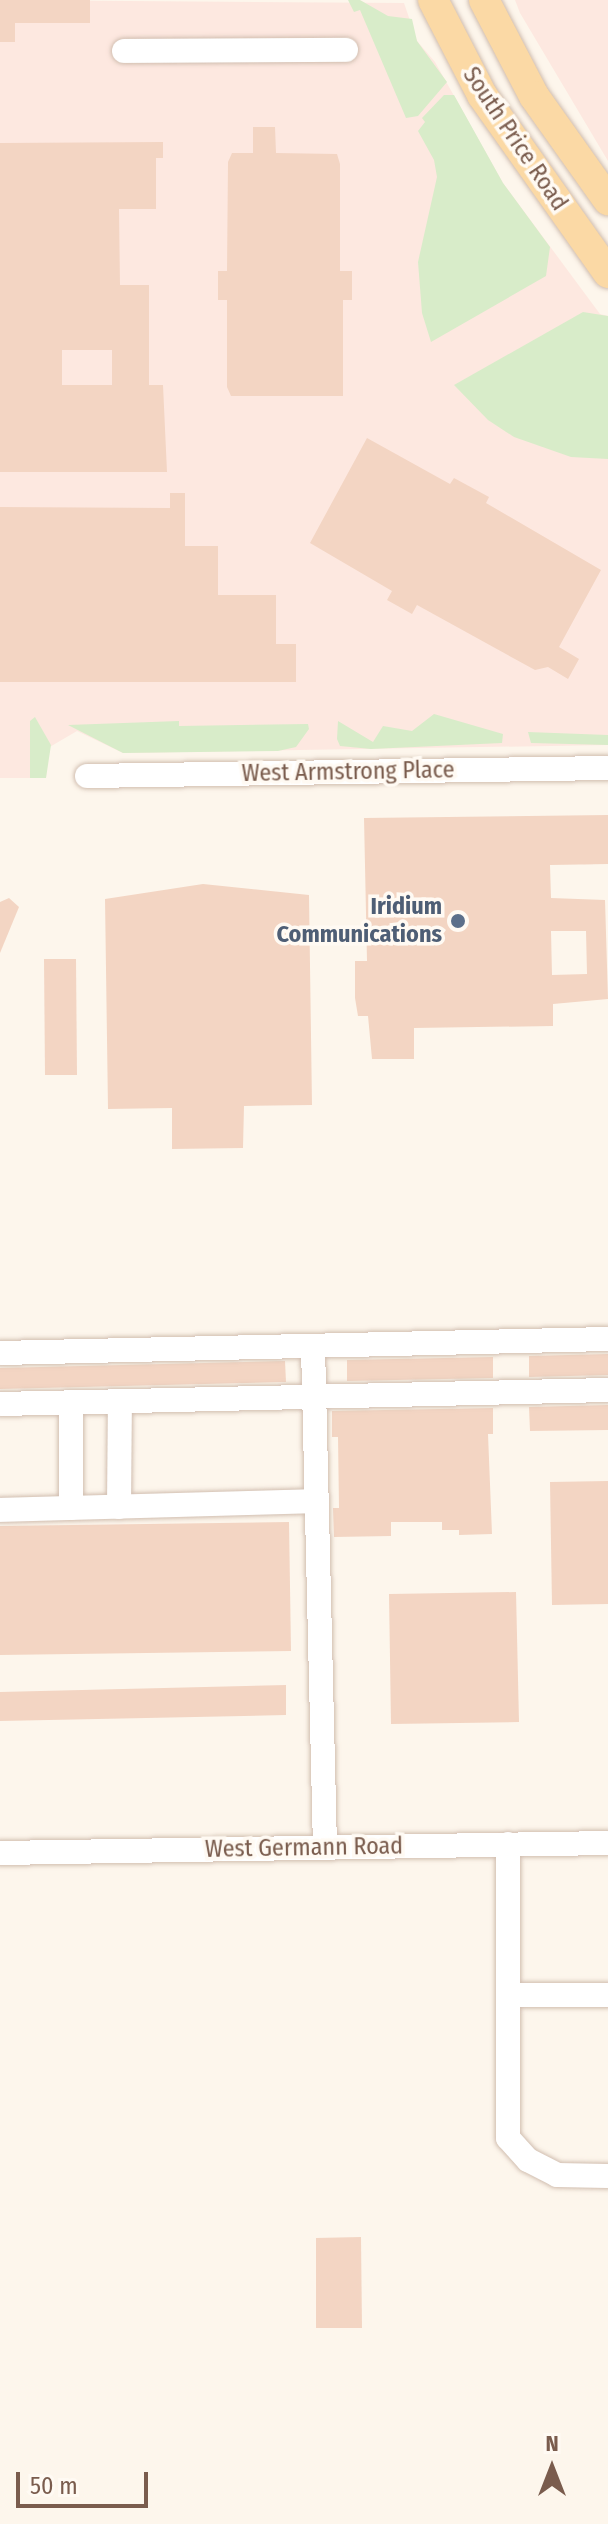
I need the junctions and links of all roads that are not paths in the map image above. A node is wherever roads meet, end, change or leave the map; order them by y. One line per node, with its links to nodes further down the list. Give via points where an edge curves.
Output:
1 (433, 0): 5 (main road, South Price Road)
2 (484, 0): 6 (main road, South Price Road, via 534,96)
3 (346, 50): 4 (street)
4 (124, 51)
5 (491, 107): 7 (main road, via 531,143); 8 (main road, South Price Road)
6 (608, 200)
7 (608, 236)
8 (607, 271)
9 (608, 768): 10 (street, West Armstrong Place)
10 (87, 776)
11 (608, 1339): 12 (street)
12 (313, 1346): 13 (street); 15 (street)
13 (0, 1353)
14 (608, 1390): 15 (street)
15 (314, 1397): 16 (street); 19 (street)
16 (120, 1401): 17 (street); 20 (street)
17 (71, 1403): 18 (street); 21 (street)
18 (0, 1404)
19 (317, 1501): 20 (street); 25 (street)
20 (119, 1507): 21 (street)
21 (71, 1508): 22 (street)
22 (0, 1510)
23 (608, 1843): 24 (street, West Germann Road)
24 (508, 1844): 25 (street, West Germann Road); 27 (street)
25 (325, 1847): 26 (street, West Germann Road)
26 (0, 1853)
27 (508, 1995): 28 (street); 29 (street, via 508,2138 528,2160 557,2175)
28 (608, 1995)
29 (608, 2176)

